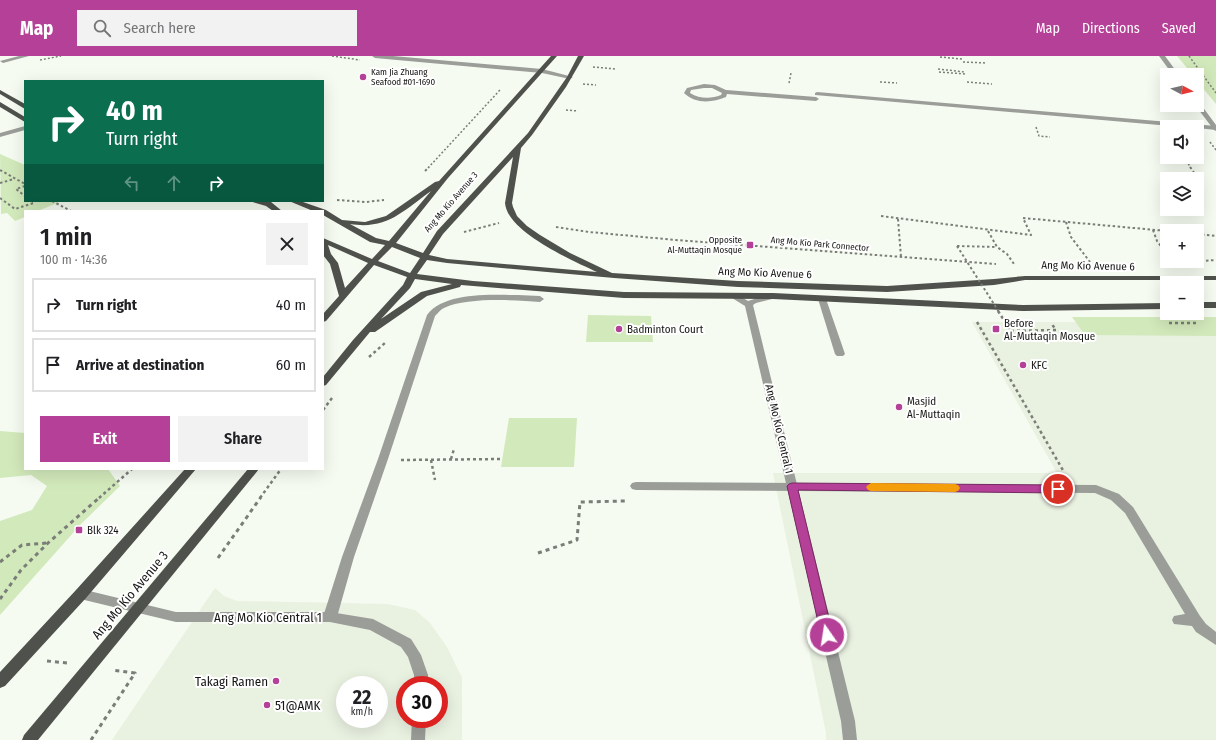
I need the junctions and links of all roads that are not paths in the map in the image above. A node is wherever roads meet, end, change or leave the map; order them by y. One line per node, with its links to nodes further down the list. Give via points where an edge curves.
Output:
1 (26, 56): 7 (street)
2 (375, 56): 10 (street)
3 (419, 56): 8 (street)
4 (554, 56): 8 (main road, Ang Mo Kio Avenue 3)
5 (581, 56): 11 (main road, Ang Mo Kio Avenue 3)
6 (1162, 56): 9 (street)
7 (3, 60)
8 (546, 65): 10 (main road, Ang Mo Kio Avenue 3)
9 (1171, 68)
10 (542, 71): 11 (street); 24 (main road, Ang Mo Kio Avenue 3)
11 (570, 77): 23 (main road, Ang Mo Kio Avenue 3, via 530,134)
12 (0, 92): 15 (main road)
13 (725, 92): 13 (street, via 724,96 709,100 699,99 687,93 689,89 704,86 717,87); 21 (street)
14 (0, 104): 17 (main road)
15 (24, 106)
16 (1204, 112): 21 (street)
17 (24, 120)
18 (24, 121): 20 (street)
19 (24, 128): 22 (street)
20 (0, 129)
21 (1216, 129)
22 (0, 135)
23 (518, 146): 34 (main road, Ang Mo Kio Avenue 3, via 440,233); 37 (main road, via 508,205 514,218 525,229 563,252)
24 (446, 177): 30 (main road, via 389,218 365,224); 32 (main road, Ang Mo Kio Avenue 3)
25 (258, 202): 27 (main road, via 268,204)
26 (296, 202): 28 (main road, Ang Mo Kio Avenue 6)
27 (277, 210)
28 (317, 210)
29 (324, 213): 30 (main road, Ang Mo Kio Avenue 6)
30 (339, 220): 32 (main road, Ang Mo Kio Avenue 6, via 374,240)
31 (324, 240): 35 (main road)
32 (391, 244): 34 (main road, Ang Mo Kio Avenue 6); 35 (main road, Ang Mo Kio Avenue 3)
33 (324, 245): 40 (main road, via 326,255 334,263)
34 (425, 257): 36 (main road, Ang Mo Kio Avenue 3); 37 (main road, Ang Mo Kio Avenue 6)
35 (373, 262): 36 (main road); 40 (main road, Ang Mo Kio Avenue 3)
36 (412, 276): 39 (main road); 50 (main road, Ang Mo Kio Avenue 3, via 407,286)
37 (614, 276): 38 (main road, Ang Mo Kio Avenue 6, via 738,284 886,289 1025,278)
38 (1216, 278)
39 (473, 284): 41 (main road, via 624,295); 50 (main road, via 451,285 424,294)
40 (343, 296): 49 (main road, Ang Mo Kio Avenue 3)
41 (735, 296): 42 (main road); 47 (street)
42 (773, 296): 44 (main road); 47 (street, via 753,301)
43 (540, 299): 59 (street, via 514,297 451,302 439,307 431,315)
44 (822, 299): 48 (main road, via 1023,308); 51 (street)
45 (1204, 305): 46 (main road)
46 (1216, 305)
47 (749, 306): 56 (street, Ang Mo Kio Central 1)
48 (1160, 306)
49 (324, 318)
50 (356, 342): 52 (main road, Ang Mo Kio Avenue 3)
51 (840, 354)
52 (324, 382)
53 (190, 470): 57 (main road)
54 (253, 470): 58 (main road, Ang Mo Kio Avenue 3)
55 (636, 486): 56 (street)
56 (792, 486): 61 (street, via 1096,489 1115,497 1129,510); 68 (street, Ang Mo Kio Central 1, via 848,721)
57 (81, 594): 58 (street, Ang Mo Kio Central 1); 64 (main road)
58 (139, 609): 59 (street, Ang Mo Kio Central 1, via 176,617); 66 (main road, Ang Mo Kio Avenue 3)
59 (330, 617): 63 (street, Ang Mo Kio Central 1, via 373,625 406,643 414,655)
60 (1179, 620): 61 (street)
61 (1195, 620): 62 (street, via 1204,631)
62 (1216, 639)
63 (421, 676)
64 (0, 682)
65 (419, 728): 67 (street)
66 (29, 740)
67 (418, 740)
68 (850, 740)

